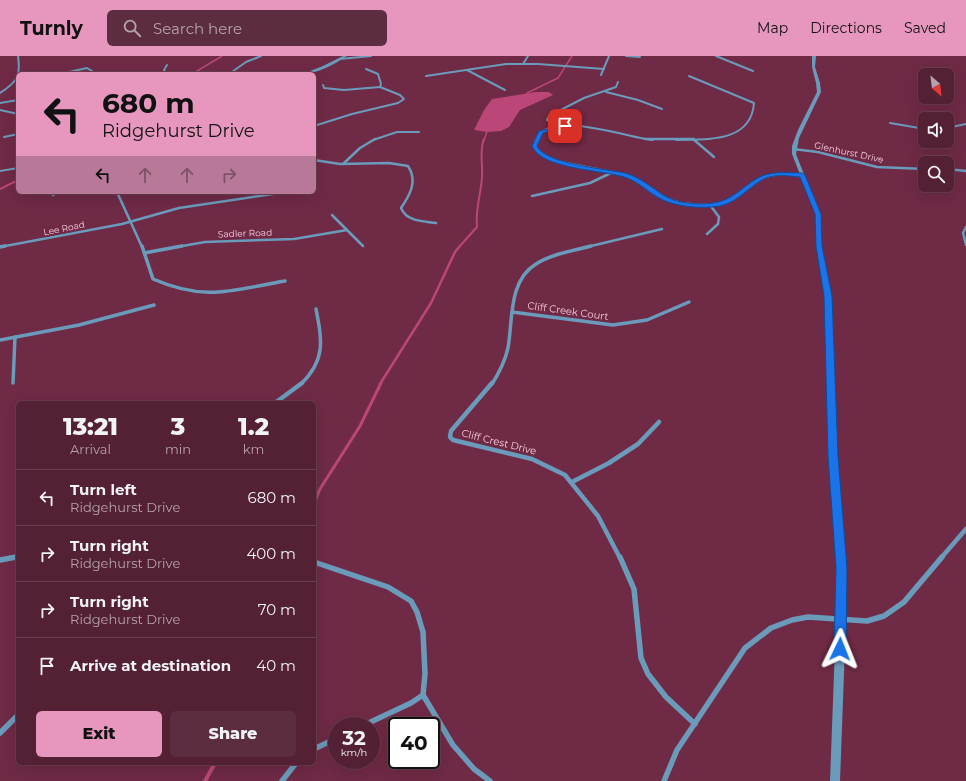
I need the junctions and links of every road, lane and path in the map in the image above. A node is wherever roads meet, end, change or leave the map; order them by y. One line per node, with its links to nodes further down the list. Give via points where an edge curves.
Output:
1 (18, 56): 18 (street)
2 (261, 56): 22 (street)
3 (346, 56): 11 (street)
4 (371, 56): 11 (street)
5 (528, 56): 12 (street)
6 (609, 56): 15 (street)
7 (626, 56): 10 (street)
8 (716, 56): 17 (street)
9 (814, 56): 49 (street, via 812,69 819,85 819,92 797,134)
10 (640, 57)
11 (340, 58): 23 (street)
12 (524, 64): 15 (street); 16 (street)
13 (167, 65): 21 (street)
14 (366, 69): 30 (street, via 378,74)
15 (604, 69): 24 (street)
16 (466, 70): 25 (street); 31 (street)
17 (753, 71)
18 (18, 72)
19 (69, 72): 20 (street, via 86,68)
20 (91, 72)
21 (165, 72)
22 (232, 72)
23 (308, 72)
24 (601, 75)
25 (426, 76)
26 (689, 76): 48 (street, via 754,103 746,125 738,133)
27 (16, 77): 33 (street, via 9,87)
28 (618, 82): 32 (street, via 616,87)
29 (323, 85): 30 (street, via 324,88 338,90)
30 (380, 87): 41 (street, via 404,99)
31 (505, 90)
32 (606, 92): 36 (street); 42 (street, via 584,98 549,116 547,120)
33 (0, 93)
34 (16, 100): 35 (street)
35 (0, 102)
36 (662, 109)
37 (0, 110): 38 (street)
38 (16, 114)
39 (890, 123): 44 (street)
40 (966, 124): 43 (street)
41 (316, 125)
42 (557, 127): 48 (street, via 584,126 653,141); 58 (street, via 545,130 539,135 535,146 540,155 559,162)
43 (954, 127)
44 (918, 128)
45 (419, 132): 52 (street, via 388,133 361,147)
46 (16, 134): 47 (street)
47 (4, 137)
48 (693, 139): 50 (street)
49 (793, 149): 54 (street, Glenhurst Drive, via 818,152 877,167); 59 (street)
50 (714, 157)
51 (316, 160): 52 (street)
52 (343, 164): 66 (street, via 390,163 408,166 412,173 411,195 401,208 402,212 408,218)
53 (16, 168): 56 (street)
54 (918, 169)
55 (954, 170): 57 (street)
56 (0, 171)
57 (966, 171)
58 (613, 172): 62 (street, via 590,183); 63 (street, via 638,181 672,201)
59 (802, 175): 63 (street, via 779,174 764,177 728,201); 90 (street, via 818,214 819,246 828,296 833,456 841,568)
60 (118, 194): 65 (street)
61 (273, 194): 65 (street, Lee Road, via 190,207)
62 (532, 196)
63 (710, 205): 70 (street, via 719,217 718,224)
64 (332, 215): 69 (street)
65 (130, 221): 73 (street, Lee Road); 74 (street)
66 (436, 223)
67 (966, 227): 71 (street, via 963,233)
68 (662, 229): 79 (street, Cliff Crest Drive, via 573,251 532,266 518,285)
69 (347, 230): 72 (street); 74 (street, Sadler Road, via 294,239 205,242)
70 (707, 234)
71 (966, 245)
72 (363, 246)
73 (0, 247)
74 (144, 253): 75 (street, via 153,279 163,284 206,293 221,293)
75 (285, 281)
76 (689, 302): 79 (street, Cliff Creek Court, via 656,317 618,326)
77 (154, 305): 80 (street, via 79,325)
78 (316, 309): 83 (street, via 322,345 320,360 312,374)
79 (512, 312): 85 (street, Cliff Crest Drive, via 511,334 501,365 482,397 451,431 450,437 453,440 532,459 565,475)
80 (15, 336): 81 (street); 82 (street)
81 (0, 340)
82 (13, 383)
83 (277, 401)
84 (659, 422): 85 (street, via 638,444)
85 (572, 482): 94 (street, Cliff Crest Drive, via 598,516 634,589 641,658 648,674 666,697)
86 (966, 529): 90 (street, via 895,610 867,621)
87 (16, 557): 88 (street)
88 (0, 560)
89 (316, 563): 91 (street, via 388,587 411,601 423,632)
90 (841, 620): 94 (street, via 808,617 771,628 745,648); 102 (street)
91 (423, 695): 93 (street); 100 (street, via 452,746 474,770)
92 (16, 717): 95 (street)
93 (380, 718)
94 (695, 724): 101 (street, via 677,750)
95 (0, 733)
96 (328, 742): 97 (street)
97 (316, 748)
98 (294, 765): 99 (street)
99 (282, 781)
100 (490, 781)
101 (664, 781)
102 (835, 781)

